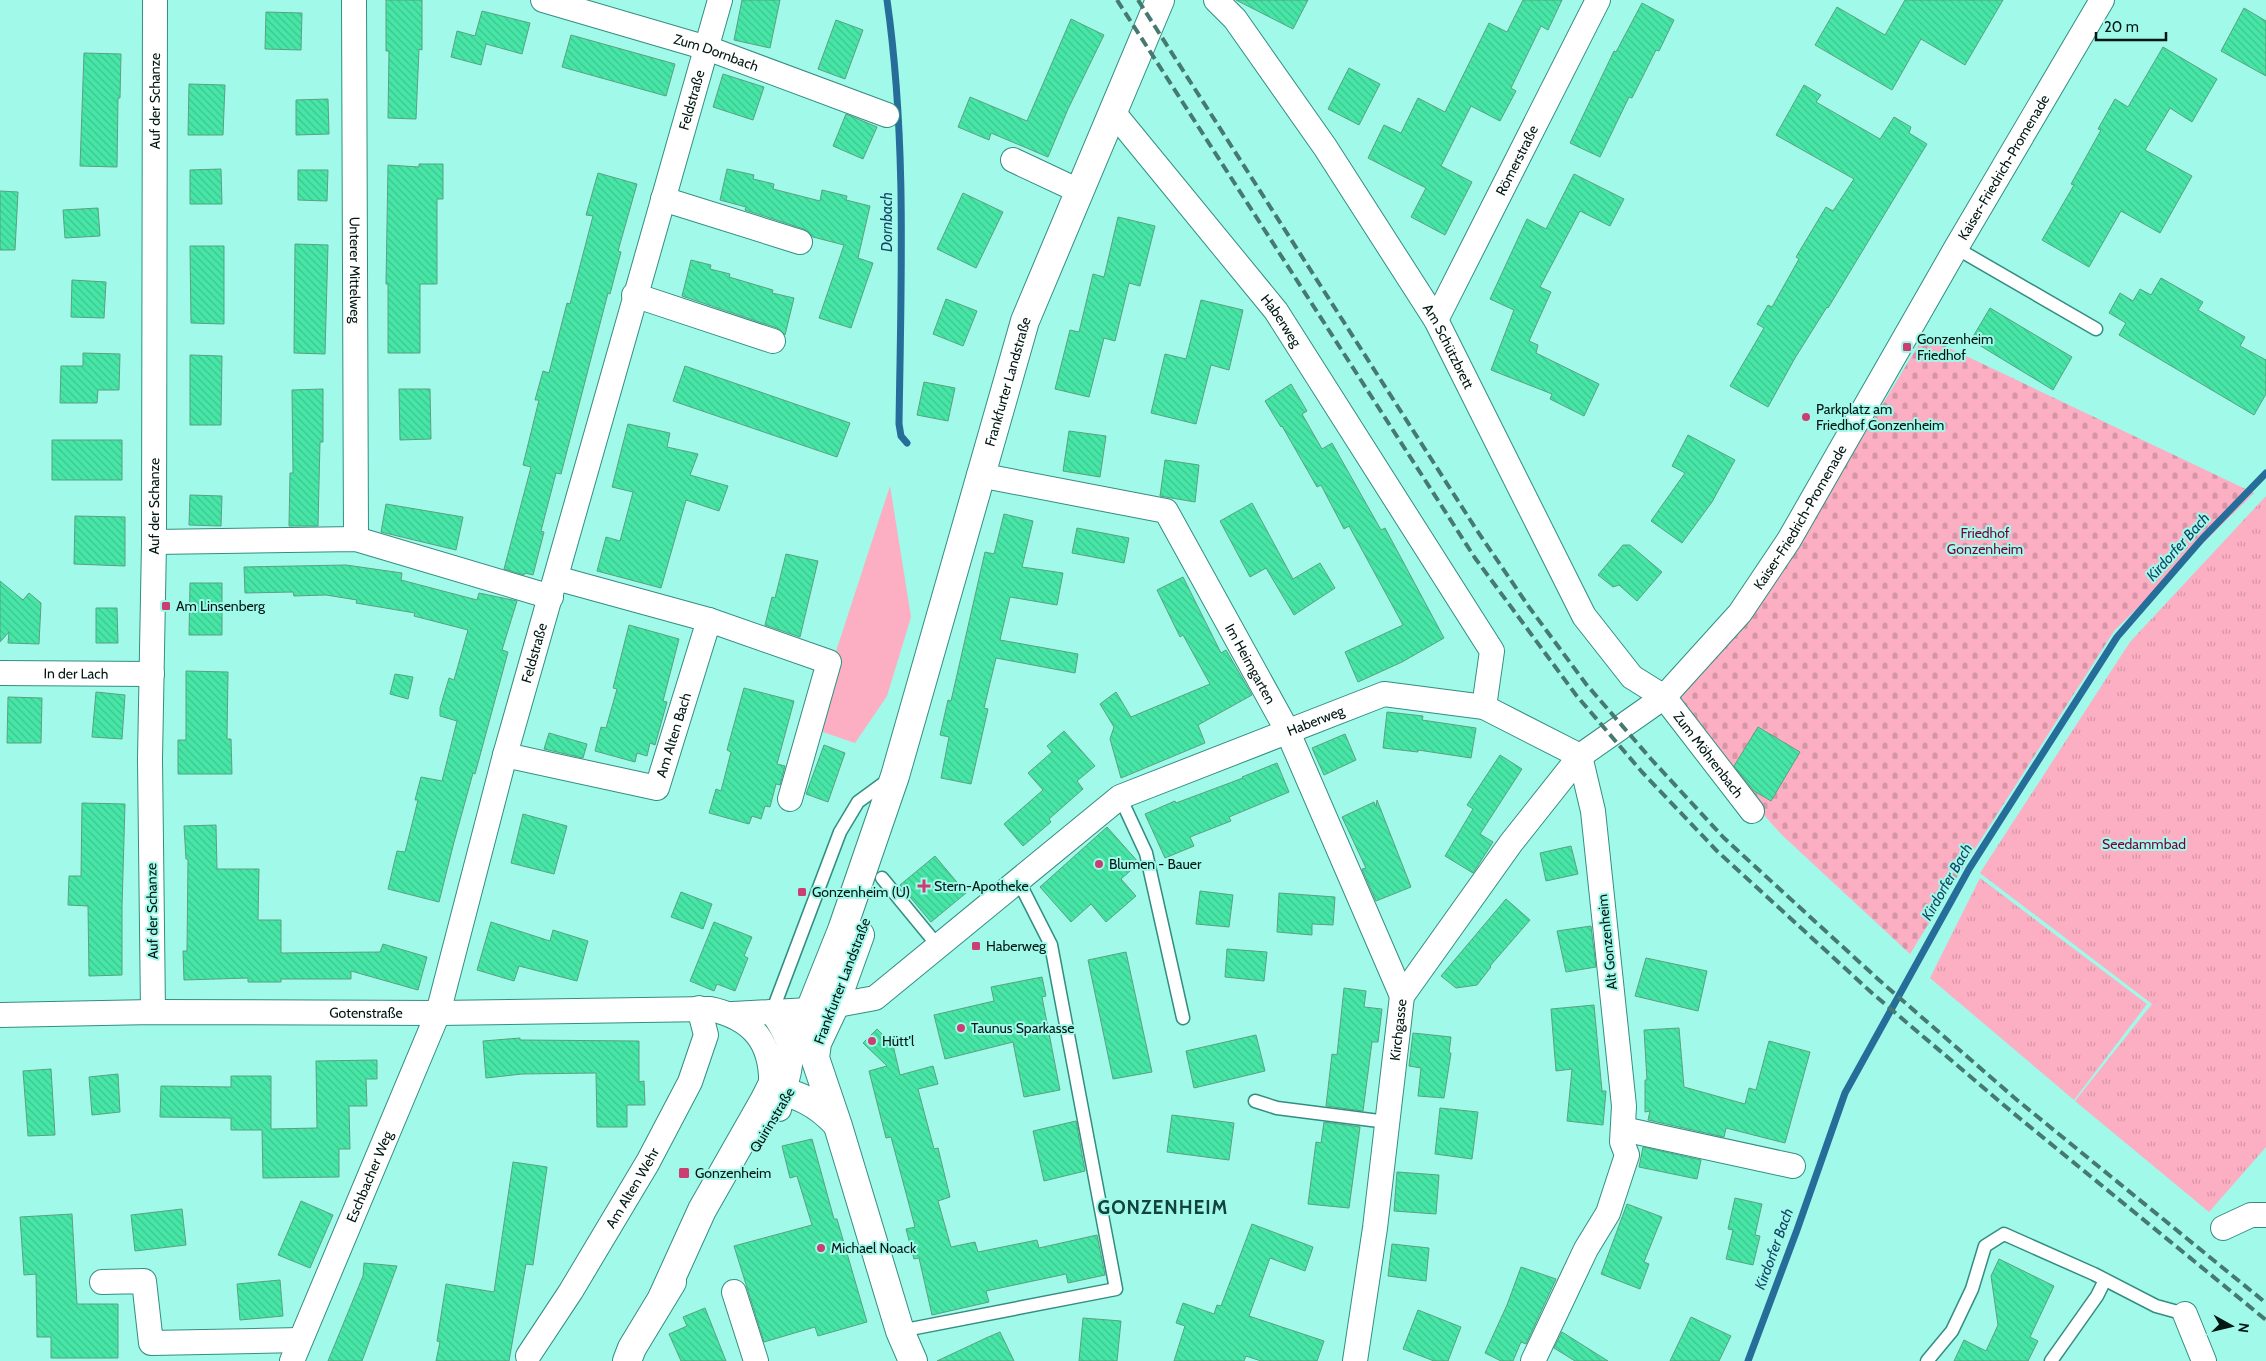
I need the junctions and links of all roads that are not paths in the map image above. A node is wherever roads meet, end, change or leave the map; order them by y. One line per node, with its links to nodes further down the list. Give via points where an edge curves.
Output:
1 (155, 0): 23 (street, Auf der Schanze)
2 (354, 0): 22 (street, Unterer Mittelweg)
3 (543, 0): 9 (street, Zum Dornbach)
4 (720, 0): 9 (street, Feldstraße)
5 (1160, 0): 10 (street, Frankfurter Landstraße)
6 (1216, 0): 18 (street, Am Schützbrett, via 1235,19 1325,147)
7 (1598, 0): 18 (street, Römerstraße)
8 (2102, 0): 16 (street, Kaiser-Friedrich-Promenade)
9 (707, 48): 11 (street, Zum Dornbach); 14 (street, Feldstraße)
10 (1112, 112): 13 (street, Frankfurter Landstraße); 29 (street, Haberweg, via 1276,311 1492,651)
11 (887, 115)
12 (1013, 160): 13 (street)
13 (1079, 191): 21 (street, Frankfurter Landstraße, via 1025,321)
14 (663, 199): 15 (street); 17 (street, Feldstraße)
15 (800, 242)
16 (1956, 248): 19 (lane); 28 (street, Kaiser-Friedrich-Promenade, via 1790,540 1740,613)
17 (634, 296): 20 (street); 24 (street, Feldstraße)
18 (1436, 320): 28 (street, Am Schützbrett, via 1584,616 1632,677)
19 (2096, 329)
20 (773, 341)
21 (979, 475): 30 (street, Im Heimgarten, via 1166,511); 33 (street, Frankfurter Landstraße)
22 (356, 539): 23 (street); 24 (street)
23 (154, 542): 27 (street, Auf der Schanze)
24 (553, 587): 25 (street); 31 (street, Feldstraße)
25 (709, 620): 31 (street, Am Alten Bach, via 657,788); 35 (street, via 829,662)
26 (0, 673): 27 (street, In der Lach)
27 (152, 674): 43 (street, Auf der Schanze)
28 (1664, 697): 32 (street, Kaiser-Friedrich-Promenade); 36 (street, Zum Möhrenbach)
29 (1484, 707): 30 (street, Haberweg, via 1384,694); 32 (street, Haberweg)
30 (1288, 730): 34 (street, Haberweg); 40 (street, Im Heimgarten)
31 (505, 755): 45 (street, Feldstraße)
32 (1580, 756): 40 (street, Kirchgasse, via 1511,844); 54 (street, Alt Gonzenheim, via 1593,811 1624,1106)
33 (895, 776): 37 (street, Frankfurter Landstraße, via 896,819); 42 (street, Frankfurter Landstraße, via 849,914); 44 (lane, via 858,802 840,832)
34 (1120, 797): 38 (street, Haberweg); 48 (lane, via 1146,853)
35 (790, 799)
36 (1752, 811)
37 (882, 878): 39 (lane); 42 (street, Frankfurter Landstraße)
38 (1019, 882): 39 (street, Haberweg); 62 (lane, via 1051,946 1116,1289)
39 (938, 946): 42 (street, Haberweg, via 875,998)
40 (1402, 996): 52 (street, Kirchgasse)
41 (699, 1008): 45 (street, Gotenstraße); 46 (street, Gotenstraße); 65 (street, Am Alten Wehr, via 706,1035 690,1082 572,1291)
42 (822, 1009): 44 (street, Gotenstraße); 49 (street, Frankfurter Landstraße)
43 (153, 1012): 45 (street, Gotenstraße); 47 (street, Gotenstraße)
44 (772, 1012): 46 (street, Gotenstraße); 49 (street, via 786,1031)
45 (438, 1013): 63 (street, Eschbacher Weg, via 359,1213)
46 (733, 1014): 50 (street, Gotenstraße, via 749,1025 762,1041)
47 (0, 1015)
48 (1183, 1018)
49 (804, 1045): 50 (street, Quirinstraße); 53 (street, Frankfurter Landstraße, via 815,1058)
50 (780, 1095): 53 (street, Frankfurter Landstraße, via 822,1108); 66 (street, Quirinstraße, via 707,1230 663,1296)
51 (1255, 1101): 52 (lane, via 1277,1108)
52 (1387, 1122): 69 (street, Kirchgasse)
53 (838, 1126): 62 (street, Frankfurter Landstraße)
54 (1623, 1129): 55 (street); 70 (street, Alt Gonzenheim, via 1622,1142 1627,1155 1608,1213 1586,1249)
55 (1793, 1166)
56 (2266, 1216): 57 (street, via 2252,1216)
57 (2223, 1228)
58 (2105, 1280): 61 (lane, via 2156,1306); 71 (lane, via 2004,1234 1985,1246 1972,1289 1952,1331); 72 (lane)
59 (102, 1282): 64 (street, Eschbacher Weg, via 144,1281)
60 (734, 1292): 67 (street)
61 (2185, 1314): 73 (street)
62 (900, 1331): 68 (street, Frankfurter Landstraße)
63 (296, 1351): 64 (street, Eschbacher Weg)
64 (152, 1352)
65 (528, 1356)
66 (627, 1361)
67 (756, 1361)
68 (913, 1361)
69 (1355, 1361)
70 (1533, 1361)
71 (1928, 1361)
72 (2050, 1361)
73 (2204, 1361)

